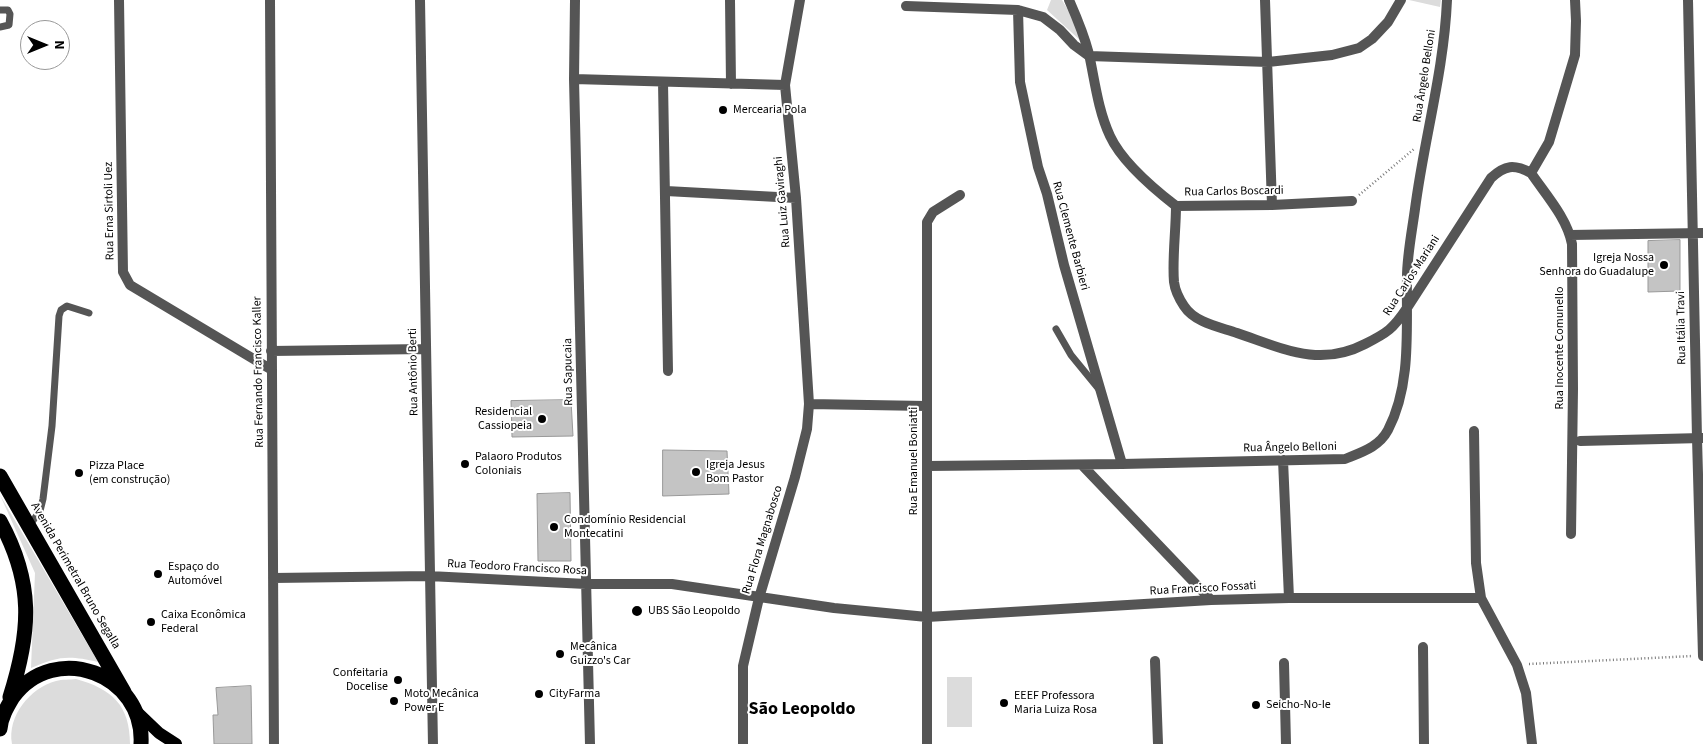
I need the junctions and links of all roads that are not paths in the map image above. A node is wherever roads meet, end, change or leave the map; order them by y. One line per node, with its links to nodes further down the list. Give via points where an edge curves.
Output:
1 (119, 0): 38 (street, Rua Erna Sirtoli Uez, via 123,272 126,280)
2 (270, 0): 37 (street, Rua Fernando Francisco Kaller)
3 (420, 0): 36 (street, Rua Antônio Berti)
4 (575, 0): 19 (street, Rua Sapucaia)
5 (730, 0): 21 (street)
6 (800, 0): 22 (street, Rua Luiz Gaviraghi)
7 (1069, 0): 17 (street, Rua Carlos Boscardi)
8 (1265, 0): 18 (street)
9 (1401, 0): 18 (street, via 1388,22 1359,48 1332,55)
10 (1448, 0): 33 (street, Rua Ângelo Belloni, via 1441,61 1415,208 1407,275)
11 (1575, 0): 23 (street, via 1575,55 1549,142)
12 (1688, 0): 30 (street, Rua Itália Travi)
13 (906, 6): 15 (street)
14 (0, 10): 16 (lane, via 8,10 10,14 9,25)
15 (1018, 10): 17 (street, via 1043,17); 40 (street, Rua Clemente Barbieri, via 1020,82 1038,168 1048,194 1064,265)
16 (0, 27)
17 (1089, 56): 18 (street); 29 (street, Rua Carlos Boscardi, via 1100,110 1111,137 1144,178)
18 (1268, 62): 28 (street)
19 (574, 80): 20 (street); 56 (street, Rua Sapucaia)
20 (663, 82): 21 (street); 24 (street)
21 (731, 84): 22 (street)
22 (785, 85): 26 (street, Rua Luiz Gaviraghi)
23 (1531, 173): 32 (street, Rua Inocente Comunello); 33 (street, Rua Carlos Mariani, via 1507,167 1491,178)
24 (666, 191): 26 (street); 39 (street)
25 (960, 195): 42 (street, Rua Emanuel Boniatti, via 933,212 927,222)
26 (796, 198): 41 (street, Rua Luiz Gaviraghi)
27 (1352, 201): 28 (street, Rua Carlos Boscardi)
28 (1272, 205): 29 (street, Rua Carlos Boscardi)
29 (1176, 206): 33 (street, Rua Carlos Mariani, via 1174,283 1185,308 1207,323 1288,350 1322,356 1341,354 1385,335)
30 (1692, 233): 31 (street); 32 (street); 44 (street, Rua Itália Travi)
31 (1703, 233)
32 (1570, 235): 53 (street, Rua Inocente Comunello, via 1574,389)
33 (1407, 308): 46 (street, Rua Ângelo Belloni, via 1403,379 1388,430 1380,440 1369,450 1345,459)
34 (89, 313): 52 (lane, via 67,306 58,316 52,426 42,498 40,510)
35 (1056, 329): 40 (lane, via 1070,356)
36 (426, 349): 37 (street); 54 (street, Rua Antônio Berti)
37 (271, 351): 38 (street, Rua Fernando Francisco Kaller)
38 (272, 370): 55 (street, Rua Fernando Francisco Kaller)
39 (668, 371)
40 (1100, 390): 47 (street, Rua Clemente Barbieri)
41 (809, 404): 42 (street); 57 (street, Rua Flora Magnabosco, via 807,429 795,477)
42 (926, 406): 49 (street, Rua Emanuel Boniatti)
43 (1474, 431): 59 (street, via 1476,563)
44 (1700, 438): 45 (street); 62 (street, Rua Itália Travi)
45 (1580, 441)
46 (1283, 460): 47 (street, Rua Ângelo Belloni); 58 (street)
47 (1122, 464): 48 (street, Rua Ângelo Belloni)
48 (1082, 465): 49 (street, Rua Ângelo Belloni); 60 (street)
49 (927, 466): 61 (street, Rua Emanuel Boniatti)
50 (0, 476): 52 (highway, Avenida Perimetral Bruno Segalla)
51 (0, 521): 68 (highway, via 22,573 26,603 23,651)
52 (28, 526): 67 (highway, Avenida Perimetral Bruno Segalla)
53 (1571, 534)
54 (429, 576): 55 (street, Rua Teodoro Francisco Rosa); 56 (street, Rua Teodoro Francisco Rosa); 75 (street, Rua Antônio Berti)
55 (273, 578): 74 (street, Rua Fernando Francisco Kaller)
56 (586, 584): 57 (street, Rua Teodoro Francisco Rosa, via 672,584); 76 (street, Rua Sapucaia)
57 (759, 598): 61 (street, Rua Teodoro Francisco Rosa); 77 (street, Rua Flora Magnabosco, via 743,666)
58 (1289, 598): 59 (street, Rua Francisco Fossati); 60 (street, Rua Francisco Fossati)
59 (1481, 598): 82 (street, via 1517,665 1526,693)
60 (1211, 600): 61 (street, Rua Francisco Fossati)
61 (927, 617): 78 (street, Rua Emanuel Boniatti)
62 (1703, 642): 64 (street, Rua Itália Travi)
63 (1423, 647): 81 (street)
64 (1703, 656)
65 (1155, 661): 79 (street)
66 (1284, 663): 80 (street)
67 (124, 692): 68 (highway, via 109,679 91,671 52,670 18,690); 69 (highway, Avenida Perimetral Bruno Segalla)
68 (7, 706): 70 (highway)
69 (136, 711): 72 (highway, Avenida Perimetral Bruno Segalla, via 142,733); 73 (main road)
70 (0, 723): 71 (highway)
71 (0, 728)
72 (141, 744)
73 (176, 744)
74 (274, 744)
75 (433, 744)
76 (590, 744)
77 (743, 744)
78 (928, 744)
79 (1158, 744)
80 (1286, 744)
81 (1424, 744)
82 (1532, 744)

